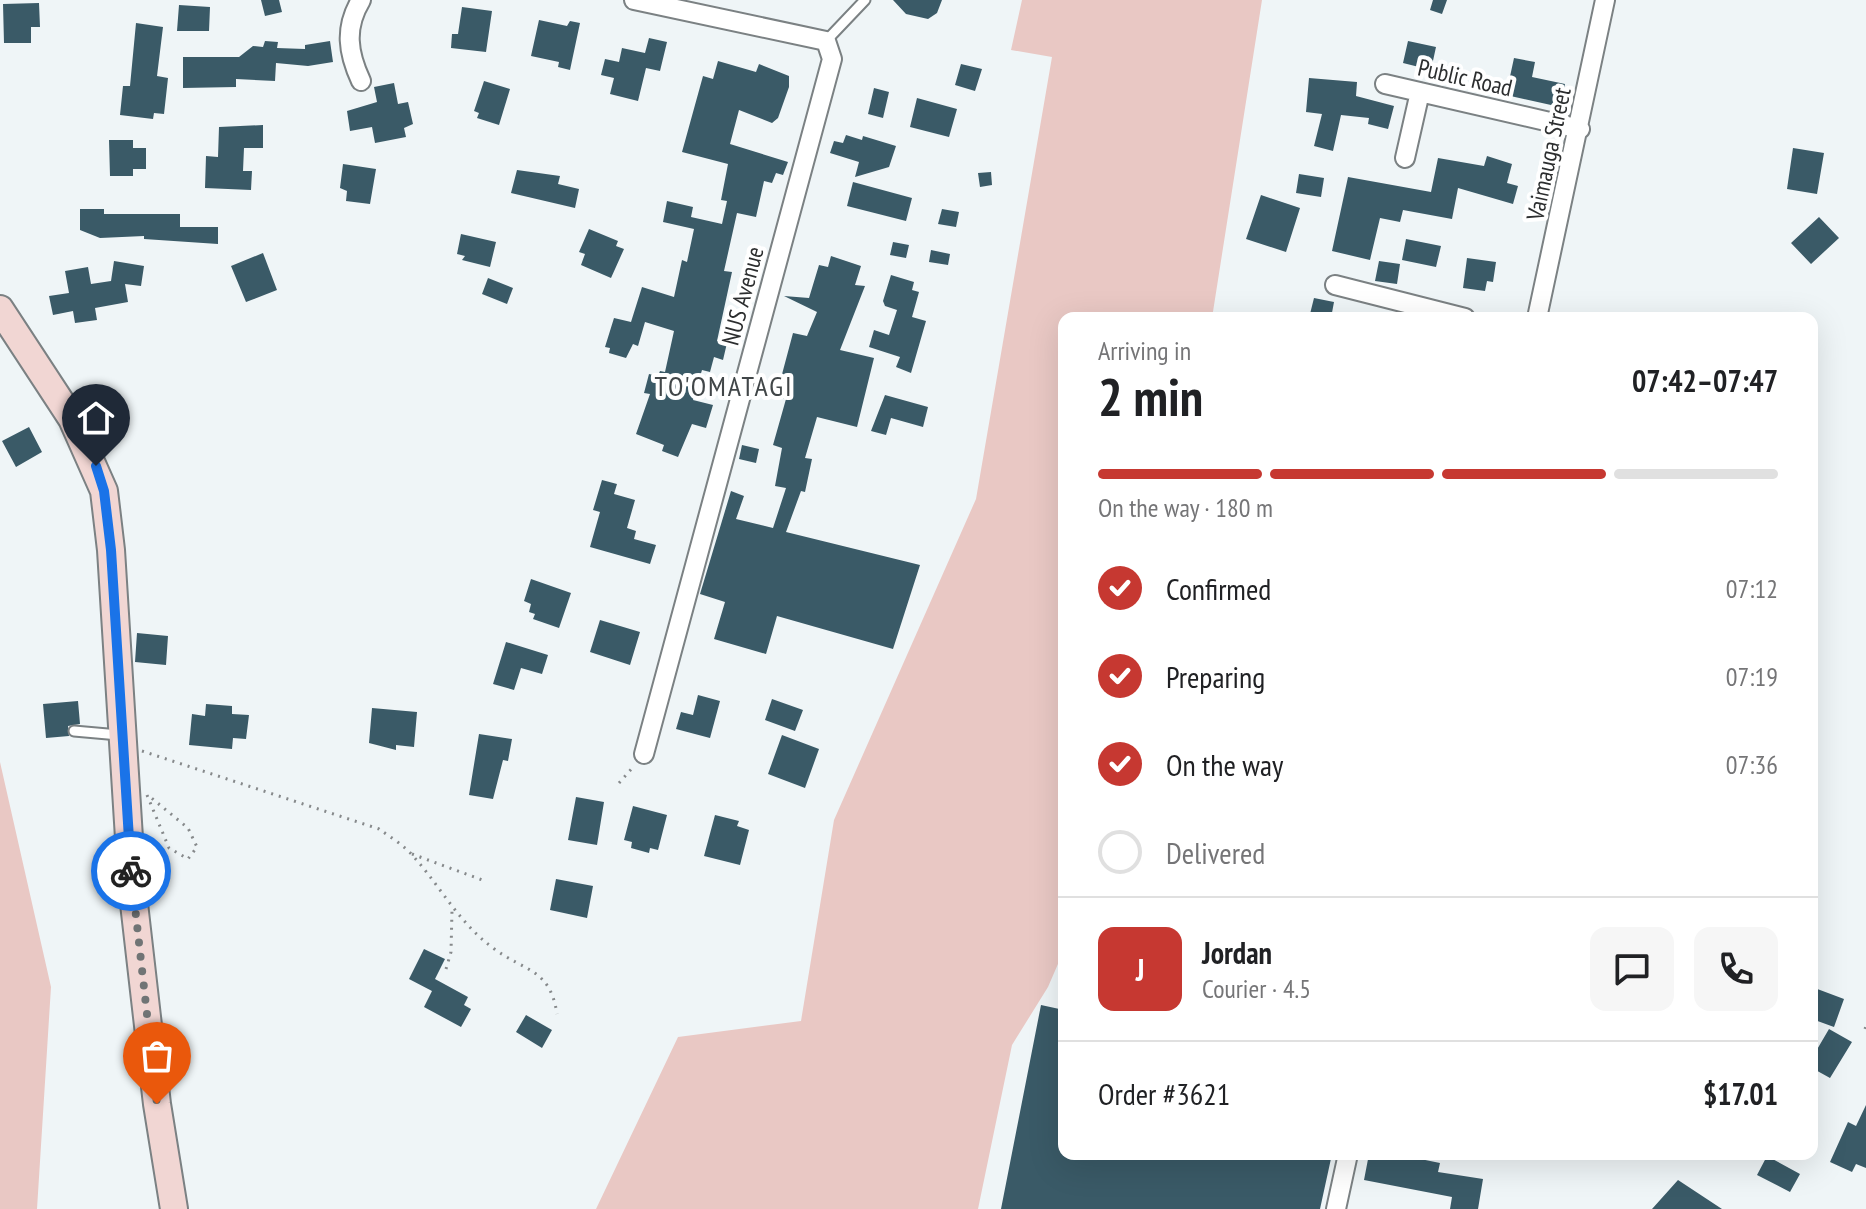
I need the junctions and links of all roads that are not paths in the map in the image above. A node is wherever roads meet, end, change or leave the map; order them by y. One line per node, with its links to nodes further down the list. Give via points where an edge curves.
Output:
1 (361, 0): 6 (street, via 348,34)
2 (634, 0): 5 (street)
3 (865, 0): 5 (lane)
4 (1605, 0): 9 (street, Vaimauga Street)
5 (826, 41): 17 (street, NUS Avenue, via 832,59)
6 (361, 81)
7 (1385, 84): 8 (street, Public Road)
8 (1420, 92): 9 (street, Public Road); 10 (street)
9 (1580, 129): 14 (street, Vaimauga Street)
10 (1405, 158)
11 (1335, 285): 13 (street)
12 (0, 309): 16 (street, via 72,419 104,491)
13 (1441, 312)
14 (1538, 312)
15 (74, 731): 16 (lane)
16 (123, 740): 19 (street, via 144,1002)
17 (644, 754)
18 (1347, 1160): 20 (street)
19 (174, 1209)
20 (1336, 1209)

